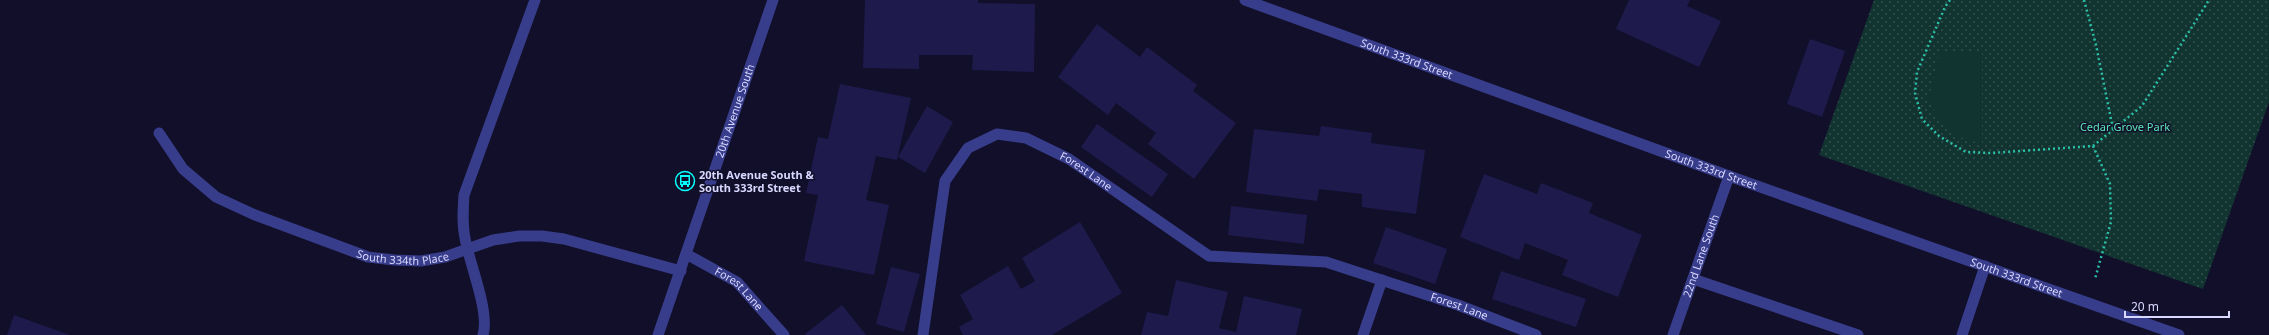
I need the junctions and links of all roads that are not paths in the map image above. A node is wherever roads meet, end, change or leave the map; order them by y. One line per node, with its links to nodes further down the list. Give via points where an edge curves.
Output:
1 (535, 0): 6 (street, via 464,195 462,217)
2 (774, 0): 7 (street, 20th Avenue South)
3 (1245, 0): 5 (street, South 333rd Street)
4 (159, 133): 6 (street, South 334th Place, via 169,152 198,184 234,207 255,215 368,257 422,261)
5 (1729, 176): 8 (street, South 333rd Street); 10 (street, 22nd Lane South)
6 (468, 250): 9 (street, South 334th Place, via 493,240 542,236 564,239); 12 (street, via 482,306)
7 (686, 254): 9 (street, 20th Avenue South); 14 (street, Forest Lane, via 738,282)
8 (1985, 266): 20 (street); 21 (street, South 333rd Street)
9 (680, 271): 13 (street, 20th Avenue South)
10 (1693, 279): 18 (street, 22nd Lane South); 19 (street)
11 (1382, 280): 15 (street, Forest Lane, via 1326,262 1209,256 1069,159 1026,138 997,134 968,148 945,181); 16 (street); 17 (street, Forest Lane, via 1458,304)
12 (483, 335)
13 (658, 335)
14 (784, 335)
15 (923, 335)
16 (1363, 335)
17 (1536, 335)
18 (1673, 335)
19 (1858, 335)
20 (1962, 335)
21 (2179, 335)

